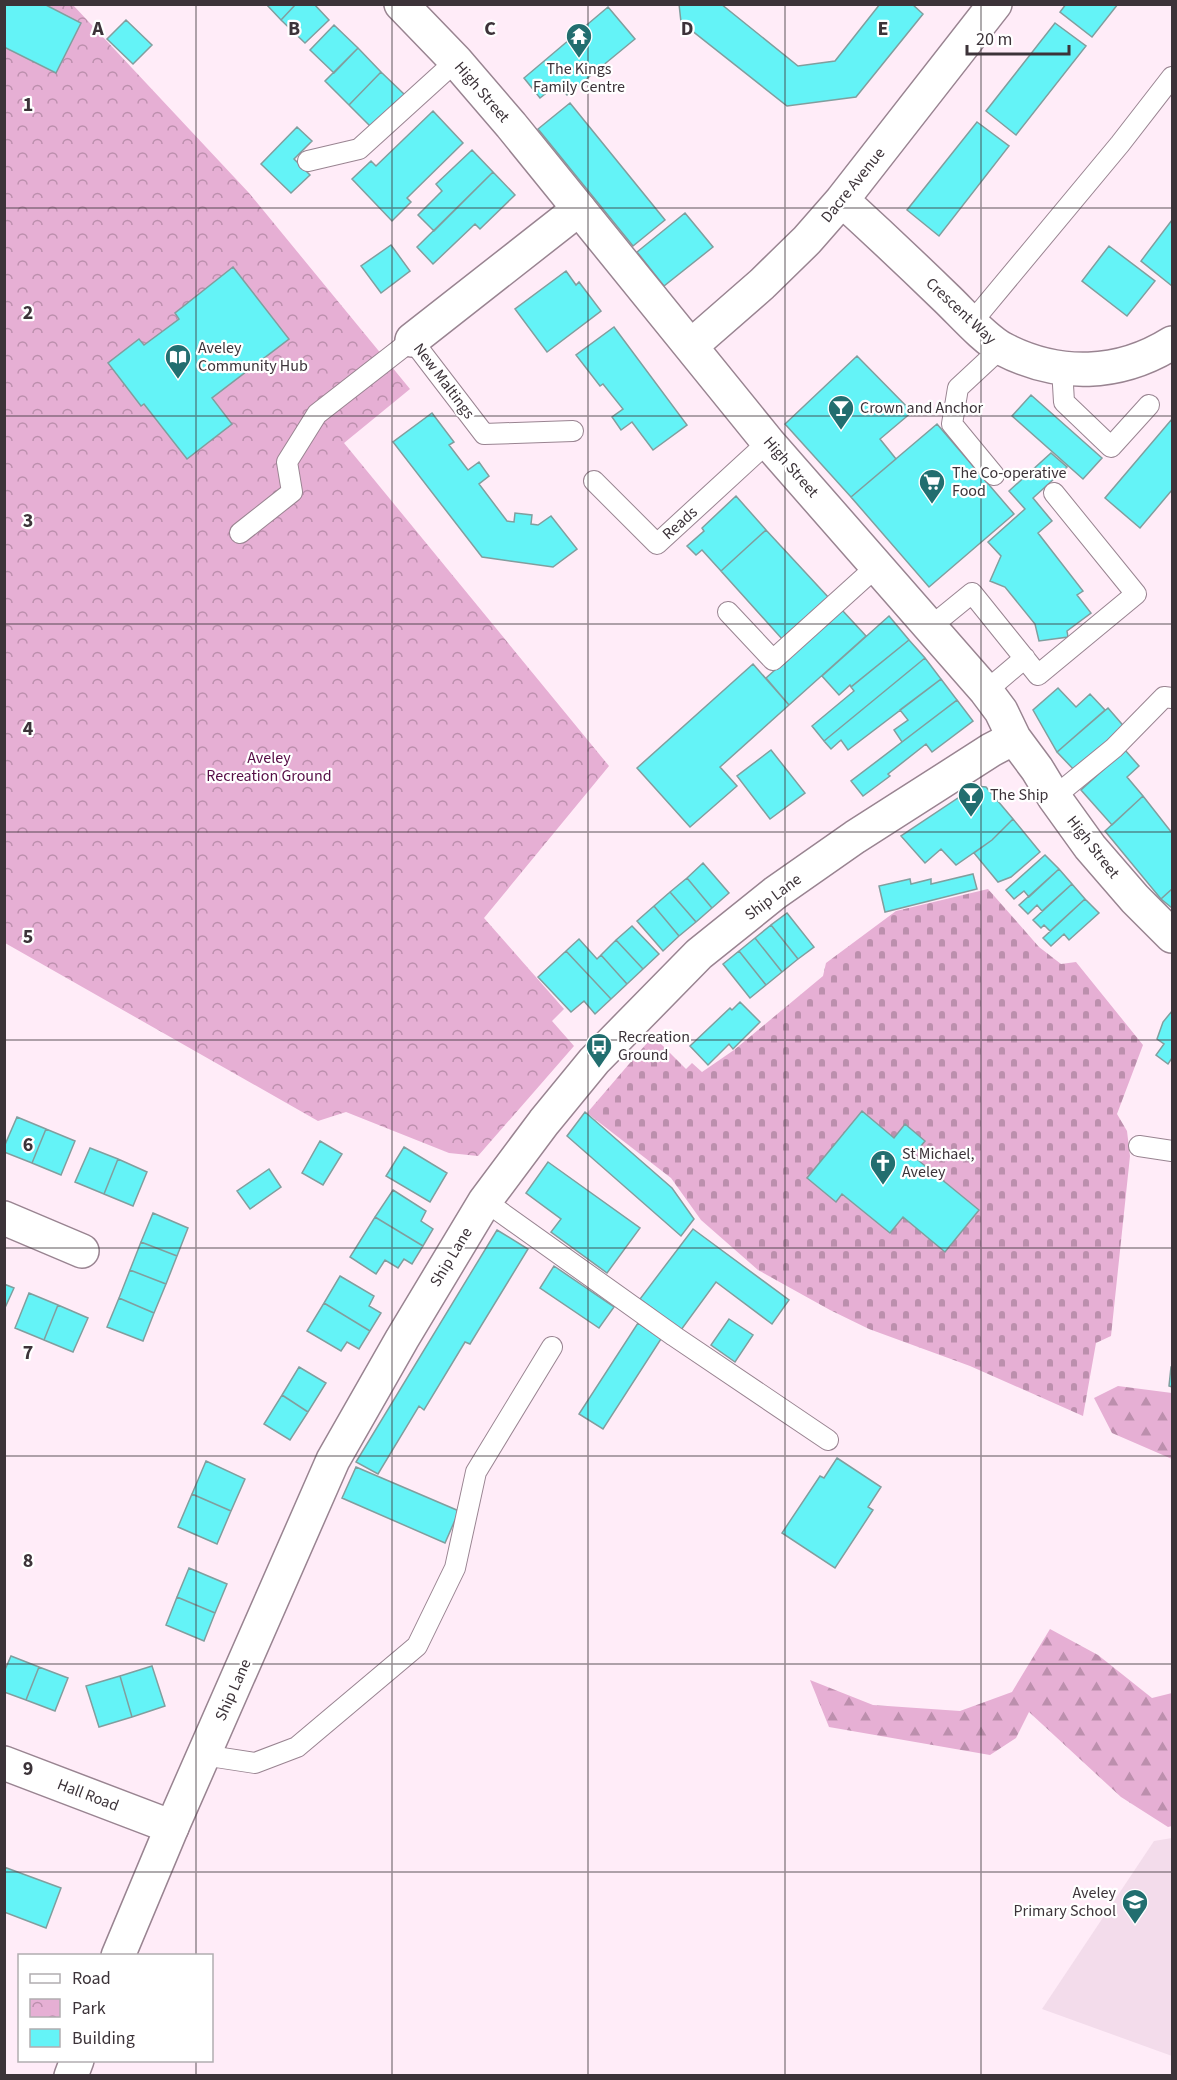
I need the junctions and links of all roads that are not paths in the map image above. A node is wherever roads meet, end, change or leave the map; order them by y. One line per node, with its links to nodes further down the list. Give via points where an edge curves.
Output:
1 (400, 4): 3 (street, High Street)
2 (995, 4): 6 (street, Dacre Avenue)
3 (456, 61): 5 (lane, via 359,149); 7 (street, High Street)
4 (1173, 77): 8 (lane)
5 (308, 161)
6 (842, 200): 8 (street, Crescent Way); 11 (street, Dacre Avenue, via 762,284)
7 (579, 209): 9 (street, New Maltings); 11 (street, High Street)
8 (972, 322): 12 (street, Crescent Way)
9 (412, 340): 15 (lane, New Maltings, via 484,434); 20 (lane, via 317,414 287,462 292,492)
10 (1173, 343): 13 (street, Crescent Way, via 1127,364 1093,370)
11 (691, 346): 16 (street, High Street)
12 (1001, 348): 13 (street, Crescent Way, via 1031,361); 17 (lane, via 958,388 952,424)
13 (1062, 368): 14 (lane, via 1064,402 1111,447)
14 (1149, 405)
15 (573, 431)
16 (768, 442): 18 (lane, Reads, via 657,544); 21 (street, High Street)
17 (994, 475)
18 (594, 482)
19 (1054, 492): 24 (lane, via 1136,594 1038,675)
20 (240, 533)
21 (876, 567): 22 (lane, via 774,660); 23 (street, High Street)
22 (728, 612)
23 (929, 628): 24 (lane, via 972,593); 25 (street, High Street)
24 (1025, 658): 25 (lane)
25 (986, 691): 27 (street, High Street)
26 (1173, 698): 28 (lane, via 1164,697 1114,748)
27 (1014, 738): 28 (street, High Street); 32 (street, Ship Lane, via 855,837 699,954 594,1061)
28 (1054, 797): 29 (street, High Street, via 1135,899)
29 (1170, 930)
30 (1139, 1146): 31 (lane)
31 (1173, 1151)
32 (485, 1201): 36 (lane); 37 (street, Ship Lane, via 333,1460)
33 (4, 1218): 34 (street)
34 (82, 1251)
35 (552, 1347): 37 (lane, via 476,1472 455,1568 417,1646 297,1747 255,1763)
36 (828, 1440)
37 (203, 1755): 39 (street, Ship Lane)
38 (4, 1763): 39 (street, Hall Road)
39 (172, 1827): 40 (street, Ship Lane)
40 (119, 1954)
41 (77, 2062): 42 (street)
42 (71, 2076)

